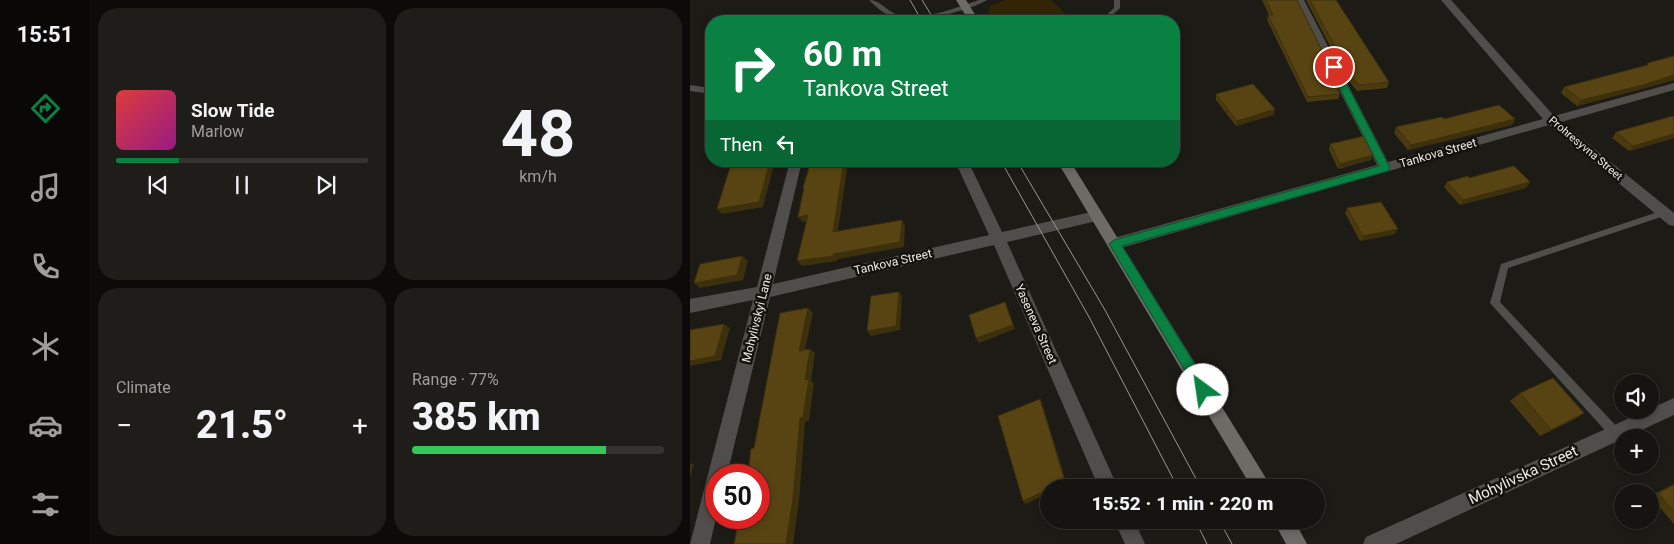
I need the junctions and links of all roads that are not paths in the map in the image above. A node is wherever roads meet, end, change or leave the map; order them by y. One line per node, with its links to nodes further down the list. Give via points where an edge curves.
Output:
1 (872, 0): 7 (lane)
2 (984, 0): 6 (lane)
3 (1117, 0): 10 (lane, via 1117,8)
4 (1299, 0): 18 (street)
5 (1446, 0): 14 (street, Prohresyvna Street)
6 (963, 4): 8 (lane); 9 (main road)
7 (895, 15)
8 (934, 15)
9 (970, 15)
10 (1109, 15)
11 (1674, 86): 14 (street, Tankova Street)
12 (690, 88): 13 (street)
13 (705, 90)
14 (1552, 121): 18 (street, Tankova Street); 19 (street, Prohresyvna Street)
15 (795, 167): 24 (street, Mohylivskyi Lane)
16 (964, 167): 22 (street, Yaseneva Street)
17 (1067, 167): 20 (main road)
18 (1385, 168): 23 (street, Tankova Street)
19 (1664, 213): 21 (street, Prohresyvna Street); 28 (lane, via 1504,266 1495,303)
20 (1096, 216): 22 (street, Tankova Street); 23 (main road)
21 (1674, 222)
22 (998, 238): 24 (street, Tankova Street); 31 (street, Yaseneva Street)
23 (1114, 244): 32 (main road)
24 (764, 292): 25 (street, Tankova Street); 30 (street, Mohylivskyi Lane)
25 (690, 306)
26 (1674, 406): 27 (street, Mohylivska Street)
27 (1624, 429)
28 (1614, 432)
29 (1614, 433): 39 (street, Mohylivska Street)
30 (720, 464)
31 (1105, 479)
32 (1258, 479)
33 (705, 524): 36 (street)
34 (1128, 529): 37 (street)
35 (1288, 529): 38 (main road)
36 (700, 544)
37 (1135, 544)
38 (1297, 544)
39 (1373, 544)

